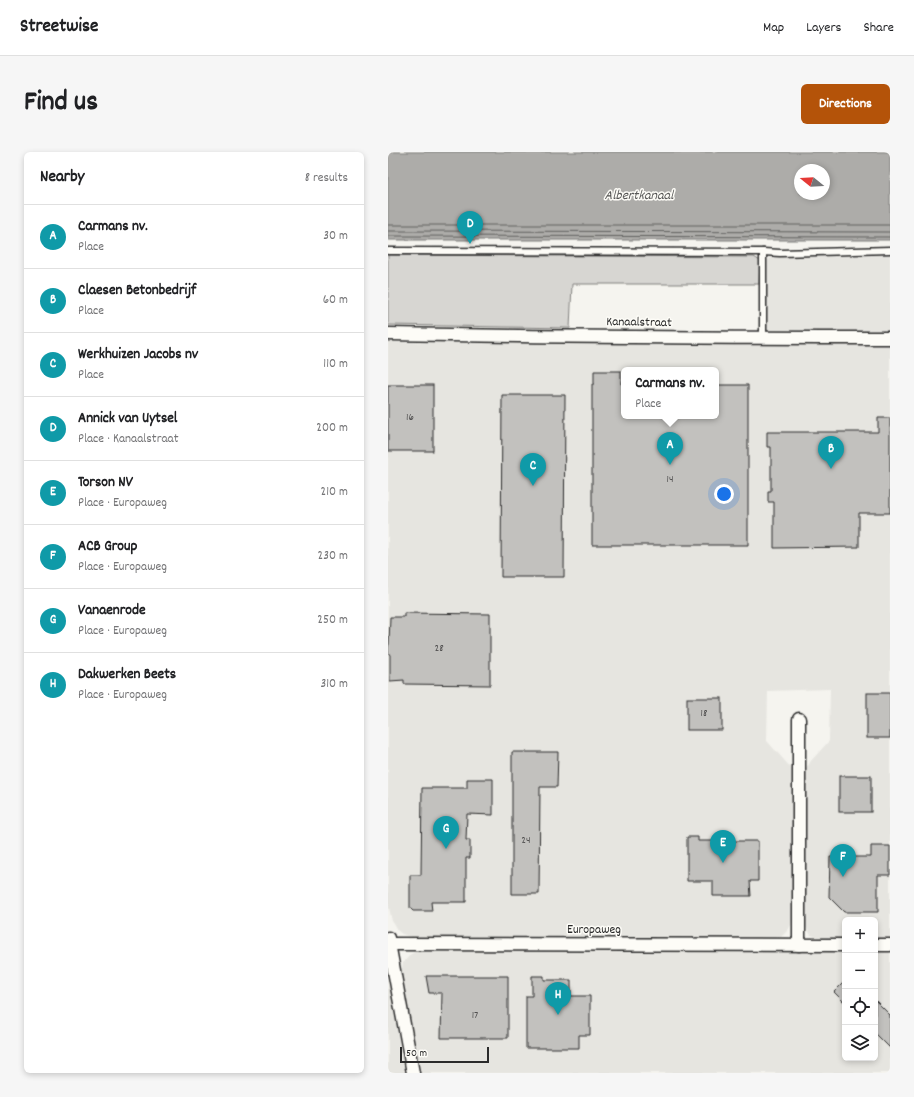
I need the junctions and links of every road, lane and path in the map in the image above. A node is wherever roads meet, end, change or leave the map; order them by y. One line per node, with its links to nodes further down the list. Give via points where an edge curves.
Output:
1 (890, 250): 3 (lane)
2 (388, 251): 3 (lane)
3 (764, 252): 5 (lane)
4 (388, 334): 5 (street, Kanaalstraat)
5 (763, 338): 6 (street, Kanaalstraat)
6 (890, 338)
7 (799, 719): 9 (street)
8 (389, 941): 9 (street, Europaweg); 13 (street, Europaweg)
9 (799, 945): 10 (street, Europaweg)
10 (842, 945)
11 (878, 945): 12 (street)
12 (890, 945)
13 (413, 1073)

